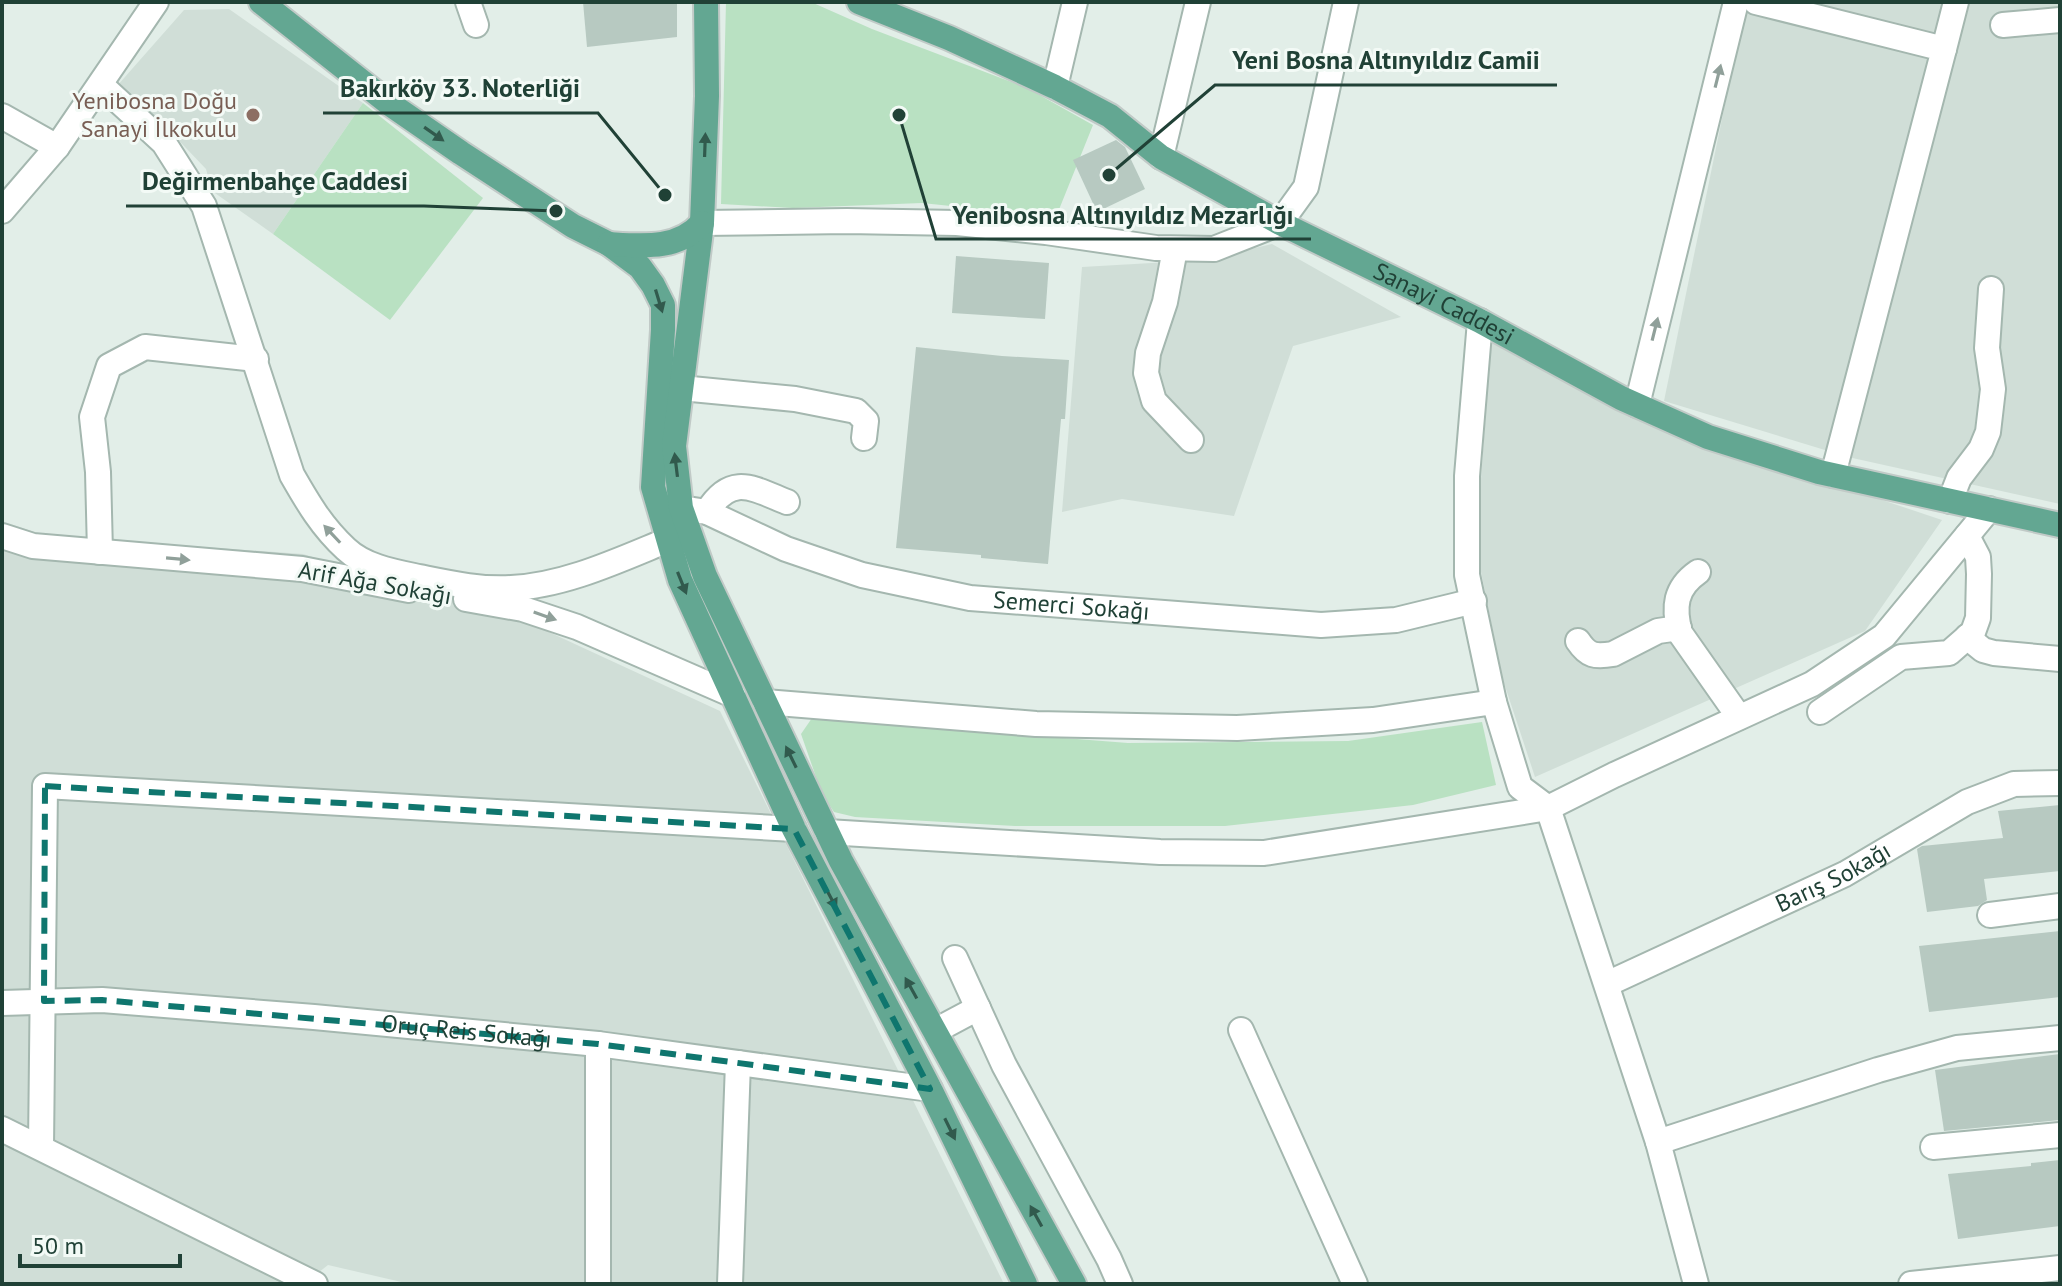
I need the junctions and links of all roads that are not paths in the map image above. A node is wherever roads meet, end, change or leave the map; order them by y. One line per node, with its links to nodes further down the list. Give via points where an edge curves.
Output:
1 (261, 2): 22 (main road, one-way to 22, via 390,104 573,226)
2 (706, 2): 20 (main road, one-way to 2)
3 (859, 2): 15 (main road, Sanayi Caddesi)
4 (1075, 2): 15 (street)
5 (1198, 2): 18 (street)
6 (1346, 2): 21 (street, via 1306,187)
7 (1736, 2): 28 (street, one-way to 7)
8 (1956, 2): 13 (street)
9 (1772, 4): 13 (street)
10 (157, 5): 14 (street)
11 (2060, 20): 12 (street)
12 (2003, 25)
13 (1944, 49): 31 (street)
14 (101, 85): 17 (street); 26 (street, via 164,143 204,206)
15 (1055, 87): 18 (main road, Sanayi Caddesi, via 1110,116)
16 (2, 116): 17 (street)
17 (57, 147): 19 (street)
18 (1161, 157): 21 (main road, Sanayi Caddesi)
19 (3, 210)
20 (702, 223): 22 (main road, via 683,239 650,247); 23 (street, via 957,223); 27 (main road)
21 (1280, 223): 23 (street, via 1214,249); 25 (main road, Sanayi Caddesi)
22 (609, 244): 40 (main road, one-way to 40, via 640,267 663,305 653,487)
23 (1175, 249): 30 (street, via 1146,373 1154,401)
24 (1991, 289): 32 (street, via 1987,348 1993,389 1988,432)
25 (1480, 321): 28 (main road, Sanayi Caddesi); 43 (street, via 1467,476 1467,575)
26 (256, 359): 40 (street, one-way to 26, via 616,562 511,588 386,570 348,552 315,516 292,475); 41 (street, via 145,347 109,366 92,417)
27 (681, 388): 29 (street, via 856,411 866,421); 34 (main road, one-way to 27, via 674,446)
28 (1637, 405): 31 (main road, Sanayi Caddesi, via 1708,437)
29 (864, 438)
30 (1191, 440)
31 (1833, 475): 32 (main road, Sanayi Caddesi)
32 (1950, 501): 35 (main road, Sanayi Caddesi)
33 (787, 502): 36 (street, via 739,486 727,489)
34 (681, 508): 36 (street, Semerci Sokağı); 49 (main road, via 705,576)
35 (1989, 509): 37 (main road, Sanayi Caddesi); 39 (street)
36 (707, 512): 43 (street, Semerci Sokağı, via 786,549 862,575 970,598 1321,625 1396,620)
37 (2060, 525)
38 (2, 536): 41 (street, Arif Ağa Sokağı, via 33,546)
39 (1967, 536): 45 (street, via 1978,557 1979,574 1978,618); 52 (street, via 1884,636 1812,684)
40 (668, 540): 48 (main road, one-way to 48, via 680,580)
41 (100, 552): 48 (street, Arif Ağa Sokağı, one-way to 48, via 302,569 523,609)
42 (1698, 572): 44 (street, via 1680,590)
43 (1474, 601): 50 (street)
44 (1679, 628): 46 (street, via 1658,631 1613,654 1593,656); 52 (street)
45 (1967, 637): 47 (street, via 1994,653); 51 (street, via 1949,653 1901,657)
46 (1578, 641)
47 (2060, 659)
48 (733, 695): 55 (main road)
49 (765, 702): 50 (street, via 1036,724 1237,728 1373,720); 56 (main road, one-way to 49)
50 (1494, 702): 54 (street, via 1520,787)
51 (1820, 712)
52 (1739, 717): 54 (street)
53 (2060, 783): 60 (street, Barış Sokağı, via 2014,784 1967,802 1845,874)
54 (1548, 808): 56 (street, via 1264,853); 60 (street)
55 (794, 829): 61 (street, via 45,786); 69 (main road, one-way to 69)
56 (827, 832): 65 (main road, one-way to 56)
57 (2060, 906): 58 (street)
58 (1990, 915)
59 (955, 958): 63 (street)
60 (1607, 984): 72 (street)
61 (44, 1001): 62 (street, Oruç Reis Sokağı); 67 (street, Oruç Reis Sokağı, via 102,1000); 73 (street)
62 (2, 1003)
63 (978, 1008): 65 (street); 81 (street)
64 (1241, 1030): 82 (street)
65 (935, 1031): 80 (main road, one-way to 65)
66 (2060, 1038): 72 (street, via 1957,1048)
67 (598, 1044): 68 (street, Oruç Reis Sokağı); 77 (street)
68 (738, 1063): 69 (street, Oruç Reis Sokağı); 78 (street)
69 (930, 1089): 79 (main road, one-way to 79)
70 (2, 1129): 73 (street)
71 (2060, 1135): 74 (street)
72 (1658, 1142): 83 (street)
73 (41, 1147): 76 (street)
74 (1933, 1147)
75 (2060, 1268): 84 (street)
76 (315, 1284)
77 (598, 1284)
78 (730, 1284)
79 (1025, 1284)
80 (1074, 1284)
81 (1120, 1284)
82 (1355, 1284)
83 (1696, 1284)
84 (1911, 1284)

